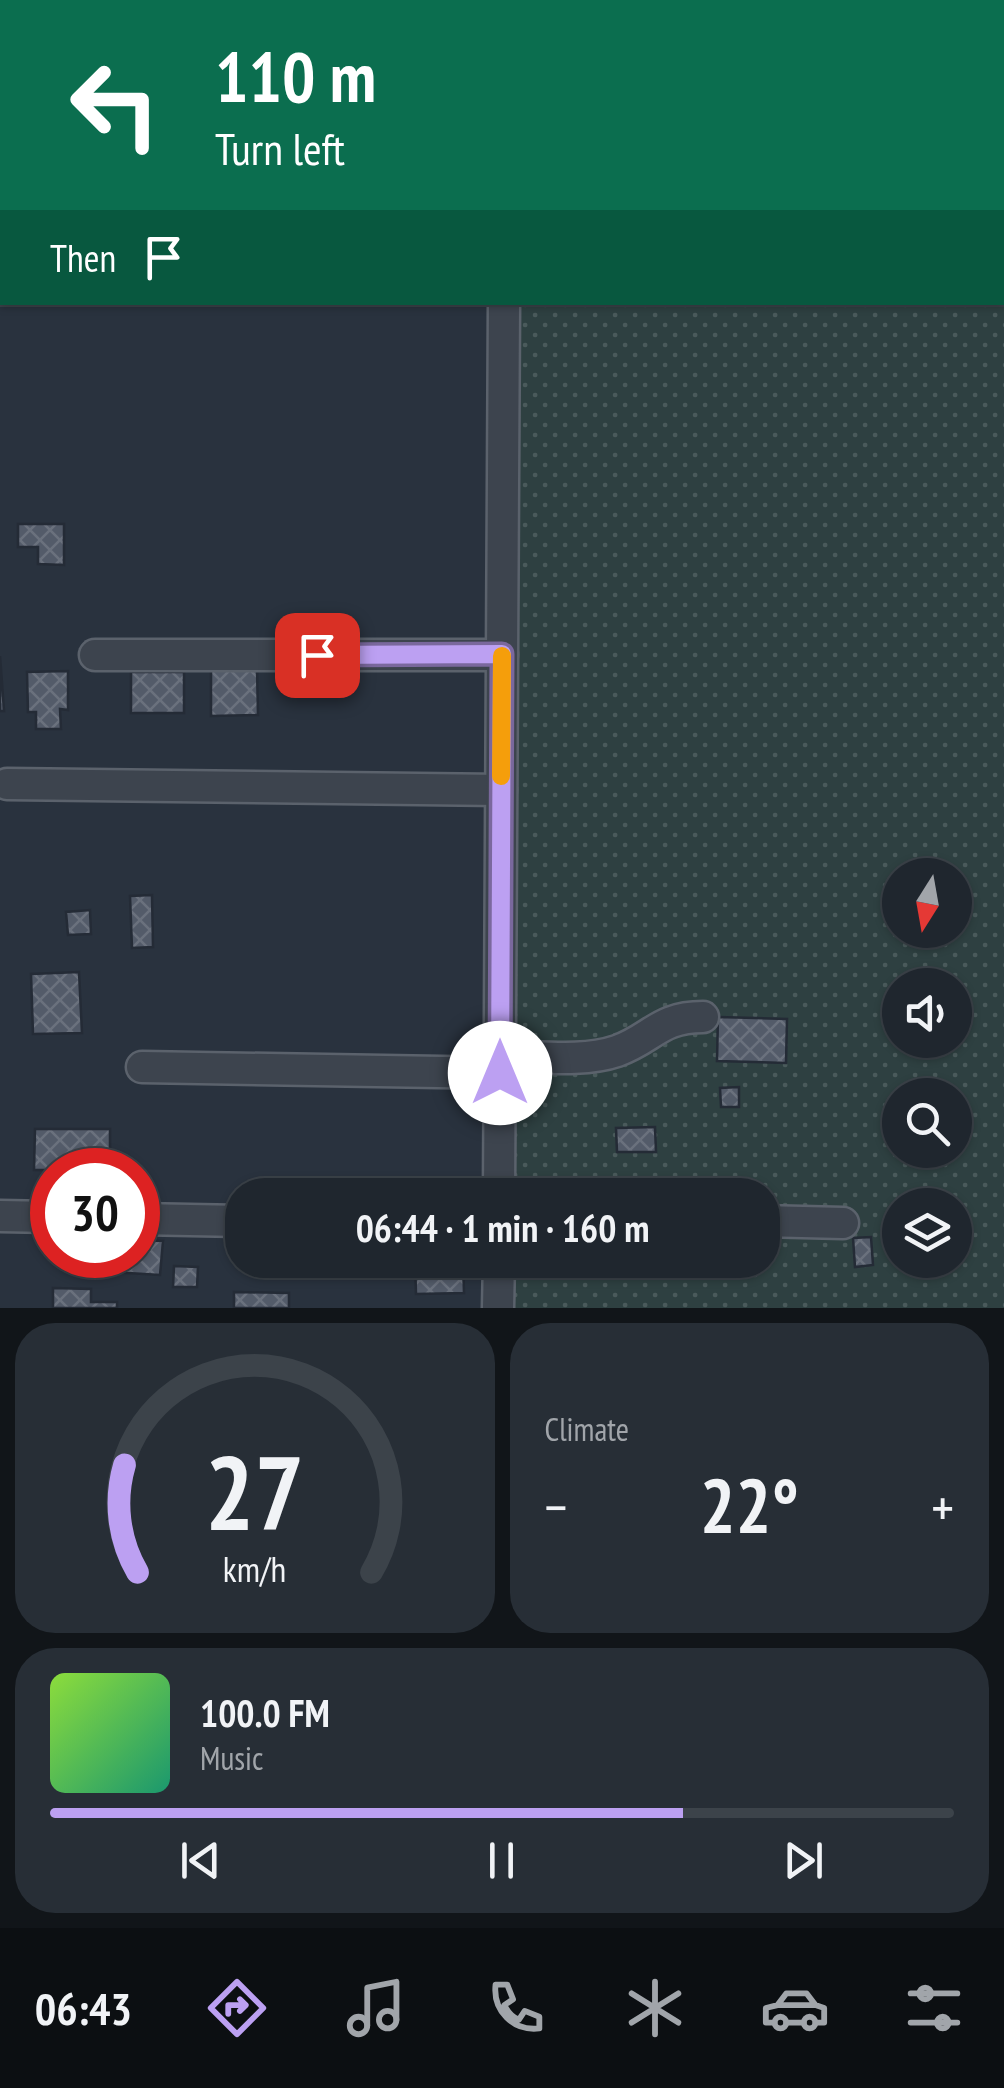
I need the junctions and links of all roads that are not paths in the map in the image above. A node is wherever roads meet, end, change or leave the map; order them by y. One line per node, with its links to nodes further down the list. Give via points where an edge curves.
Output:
1 (504, 305): 2 (street)
2 (502, 654): 3 (street); 5 (street)
3 (96, 655)
4 (7, 784): 5 (street)
5 (501, 790): 7 (street)
6 (703, 1017): 7 (street, via 668,1020 598,1056)
7 (500, 1064): 8 (street); 9 (street)
8 (142, 1067)
9 (499, 1178)
10 (0, 1216): 11 (street)
11 (30, 1217)
12 (160, 1219): 13 (street)
13 (225, 1221)
14 (780, 1221): 15 (street)
15 (843, 1223)
16 (498, 1278): 17 (street)
17 (498, 1308)

